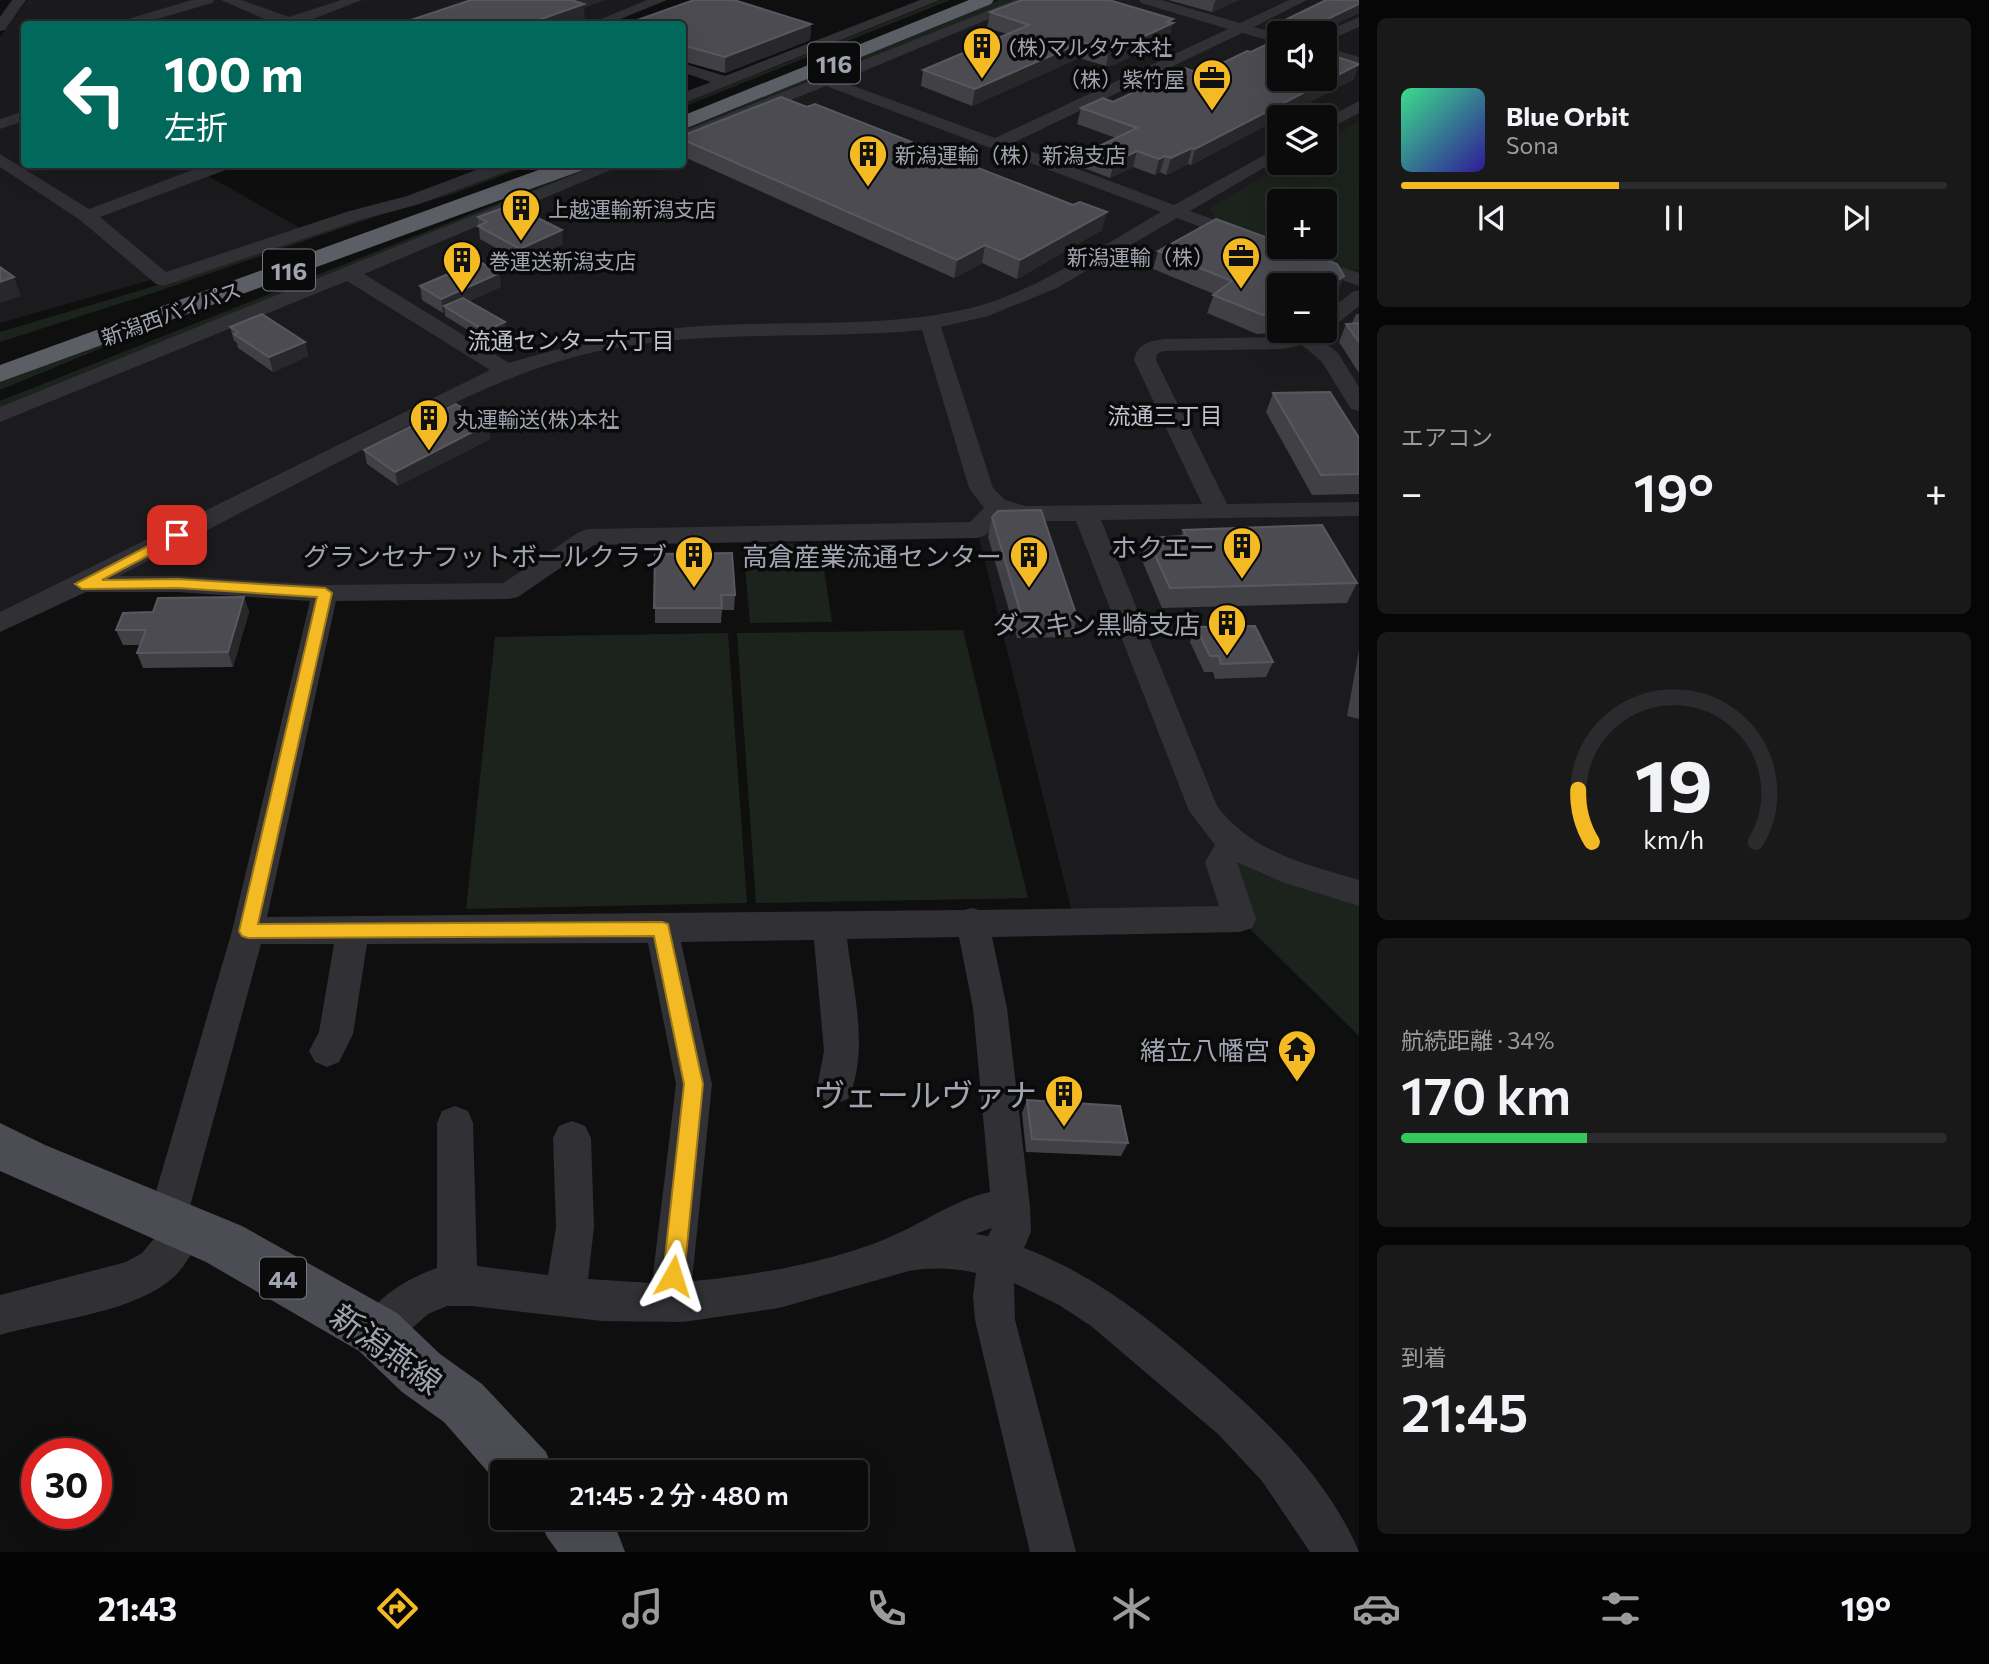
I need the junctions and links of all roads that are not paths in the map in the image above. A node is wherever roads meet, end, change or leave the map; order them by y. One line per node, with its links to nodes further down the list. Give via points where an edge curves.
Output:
1 (19, 0): 21 (street)
2 (207, 0): 14 (street)
3 (228, 0): 15 (street)
4 (660, 0): 18 (street)
5 (933, 0): 28 (street)
6 (963, 0): 32 (highway, 116)
7 (985, 0): 36 (highway, 116)
8 (1028, 0): 27 (street)
9 (1146, 0): 13 (street)
10 (1185, 0): 13 (street)
11 (1300, 0): 20 (street)
12 (361, 2): 16 (street); 17 (street)
13 (1170, 7): 20 (street)
14 (136, 21)
15 (280, 21)
16 (298, 21)
17 (314, 21)
18 (604, 21)
19 (1359, 21): 22 (street)
20 (1242, 29): 23 (street); 39 (street)
21 (4, 31)
22 (1337, 32)
23 (1267, 36)
24 (1337, 56): 25 (street)
25 (1359, 62)
26 (686, 68): 28 (street)
27 (826, 81): 38 (street); 39 (street)
28 (726, 82): 29 (street)
29 (686, 97)
30 (1359, 106): 35 (street)
31 (21, 108): 33 (street)
32 (686, 111)
33 (0, 115)
34 (21, 117): 37 (street)
35 (1337, 119)
36 (686, 122)
37 (0, 124)
38 (686, 136)
39 (995, 145): 47 (street)
40 (0, 159): 48 (street)
41 (1267, 159): 47 (street)
42 (214, 168): 48 (street)
43 (490, 168): 48 (street, via 413,200 163,280)
44 (538, 168): 49 (highway, 新潟西バイパス / 116)
45 (566, 168): 49 (highway, 新潟西バイパス / 116)
46 (607, 168): 52 (street)
47 (1177, 211): 50 (street); 56 (street, via 1029,295)
48 (87, 216)
49 (422, 217): 59 (highway); 61 (highway, 新潟西バイパス / 116); 62 (highway)
50 (1260, 243)
51 (1302, 259): 53 (street)
52 (350, 274): 60 (street); 64 (street)
53 (1359, 280)
54 (1359, 296): 55 (street)
55 (1337, 314)
56 (930, 323): 60 (street, via 674,334 575,350); 65 (street, via 981,488)
57 (1283, 343): 67 (street, via 1164,345 1145,354)
58 (1318, 343): 63 (street)
59 (5, 353)
60 (506, 371): 69 (street)
61 (0, 374)
62 (0, 395)
63 (1359, 404)
64 (0, 415)
65 (998, 508): 68 (street, via 1022,514); 70 (street, via 977,530 588,537 509,591)
66 (1359, 509): 67 (street)
67 (1218, 511): 68 (street)
68 (1086, 514): 72 (street, via 1204,811)
69 (82, 584): 70 (street, via 178,584); 71 (street)
70 (325, 593): 78 (street)
71 (3, 616)
72 (1232, 845): 73 (street, via 1252,859); 74 (street, via 1221,862 1240,919)
73 (1359, 893)
74 (972, 922): 75 (street); 84 (street, via 990,1008)
75 (829, 925): 76 (street); 80 (street, via 842,1051)
76 (662, 929): 77 (street); 90 (street, via 694,1084)
77 (353, 930): 78 (street); 79 (street, via 336,1034)
78 (248, 931): 85 (street)
79 (327, 1051)
80 (835, 1088)
81 (455, 1123): 88 (street)
82 (572, 1138): 89 (street, via 576,1227)
83 (0, 1145): 85 (main road, 新潟燕線 / 44)
84 (1011, 1207): 86 (street, via 968,1215); 87 (street, via 1012,1232)
85 (176, 1223): 91 (street, via 157,1266 133,1281); 92 (main road, 新潟燕線 / 44, via 224,1244)
86 (899, 1254): 87 (street, via 928,1249); 90 (street, via 768,1288)
87 (998, 1258): 96 (street, via 993,1296 1001,1352); 97 (street, via 1076,1291 1172,1366 1255,1440 1295,1489)
88 (457, 1285): 89 (street); 92 (street, via 438,1287 411,1300)
89 (565, 1297): 90 (street)
90 (670, 1303)
91 (0, 1315)
92 (378, 1332): 93 (main road, 新潟燕線 / 44, via 421,1373 463,1403)
93 (515, 1460)
94 (578, 1530): 95 (main road)
95 (596, 1552)
96 (1053, 1552)
97 (1336, 1552)

